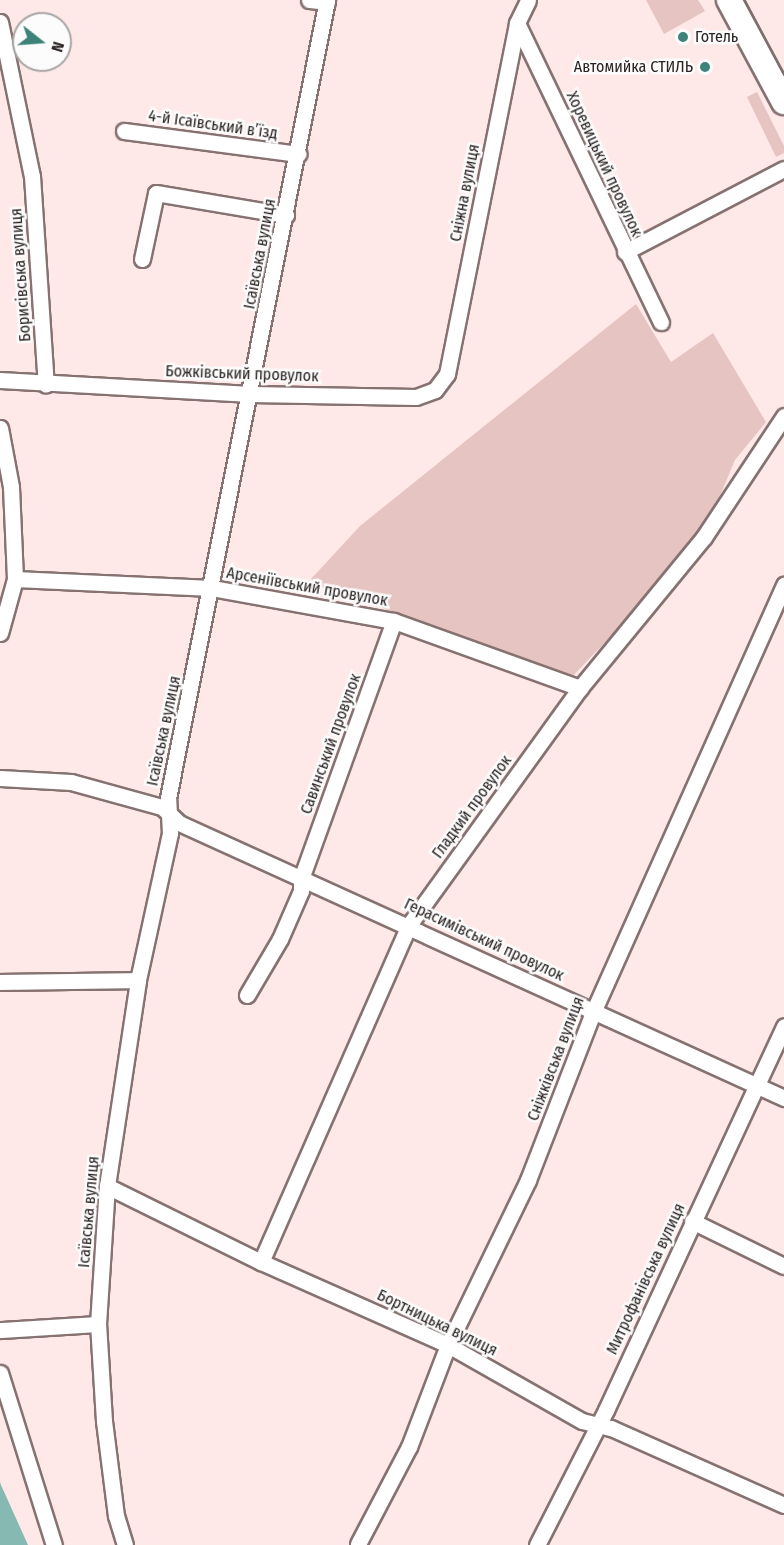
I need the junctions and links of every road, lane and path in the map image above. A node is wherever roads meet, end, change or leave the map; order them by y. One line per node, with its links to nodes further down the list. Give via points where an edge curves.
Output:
1 (309, 0): 4 (street)
2 (528, 0): 6 (street, Сніжна вулиця)
3 (729, 0): 9 (main road)
4 (327, 1): 11 (street, Ісаївська вулиця)
5 (0, 22): 18 (street, Борисівська вулиця, via 32,176)
6 (517, 23): 7 (street, Сніжна вулиця); 8 (street, Хоревицький провулок)
7 (510, 57): 8 (street, via 522,54); 19 (street, Сніжна вулиця, via 447,374)
8 (534, 60): 14 (street, Хоревицький провулок)
9 (784, 102)
10 (124, 131): 11 (street, 4-й Ісаївський в’їзд)
11 (298, 154): 13 (street, Ісаївська вулиця)
12 (784, 169): 14 (street, Хоревицький провулок)
13 (286, 215): 15 (street, via 156,193); 20 (street, Ісаївська вулиця)
14 (625, 252): 16 (street, Хоревицький провулок)
15 (142, 259)
16 (661, 322)
17 (0, 380): 18 (street, Божківський провулок)
18 (46, 385): 20 (street, Божківський провулок)
19 (435, 390): 20 (street, Божківський провулок, via 416,396)
20 (251, 394): 25 (street, Ісаївська вулиця)
21 (784, 416): 28 (street, Гладкий провулок, via 704,537)
22 (0, 428): 23 (street, via 10,487)
23 (15, 579): 25 (street, Арсеніївський провулок); 27 (street)
24 (784, 585): 36 (street, Сніжківська вулиця)
25 (212, 588): 26 (street, Арсеніївський провулок); 30 (street, Ісаївська вулиця, via 168,798)
26 (394, 621): 28 (street, Арсеніївський провулок); 31 (street, Савинський провулок)
27 (0, 633)
28 (580, 688): 32 (street, Гладкий провулок)
29 (0, 778): 30 (street, Герасимівський провулок, via 71,782 162,807)
30 (169, 815): 31 (street, Герасимівський провулок, via 179,824); 33 (street, Ісаївська вулиця, via 170,833)
31 (301, 879): 32 (street, Герасимівський провулок); 35 (street, Савинський провулок, via 301,891 280,939)
32 (409, 925): 36 (street, Герасимівський провулок); 42 (street, Гладкий провулок)
33 (138, 980): 34 (street); 40 (street, Ісаївська вулиця)
34 (0, 982)
35 (247, 995)
36 (594, 1010): 38 (street, Герасимівський провулок); 46 (street, Сніжківська вулиця, via 528,1180)
37 (784, 1026): 38 (street, Митрофанівська вулиця)
38 (758, 1085): 39 (street, Герасимівський провулок); 41 (street, Митрофанівська вулиця)
39 (784, 1098)
40 (107, 1186): 42 (street, Бортницька вулиця); 44 (street, Ісаївська вулиця)
41 (692, 1221): 43 (street); 48 (street, Митрофанівська вулиця)
42 (261, 1262): 46 (street, Бортницька вулиця)
43 (784, 1266)
44 (98, 1324): 45 (street); 52 (street, Ісаївська вулиця, via 104,1421 116,1516)
45 (0, 1330)
46 (448, 1345): 48 (street, Бортницька вулиця, via 582,1421); 50 (street, Сніжківська вулиця, via 410,1447)
47 (0, 1373): 51 (street)
48 (596, 1424): 49 (street, Бортницька вулиця); 53 (street, Митрофанівська вулиця)
49 (784, 1505)
50 (358, 1544)
51 (54, 1545)
52 (125, 1545)
53 (537, 1545)

